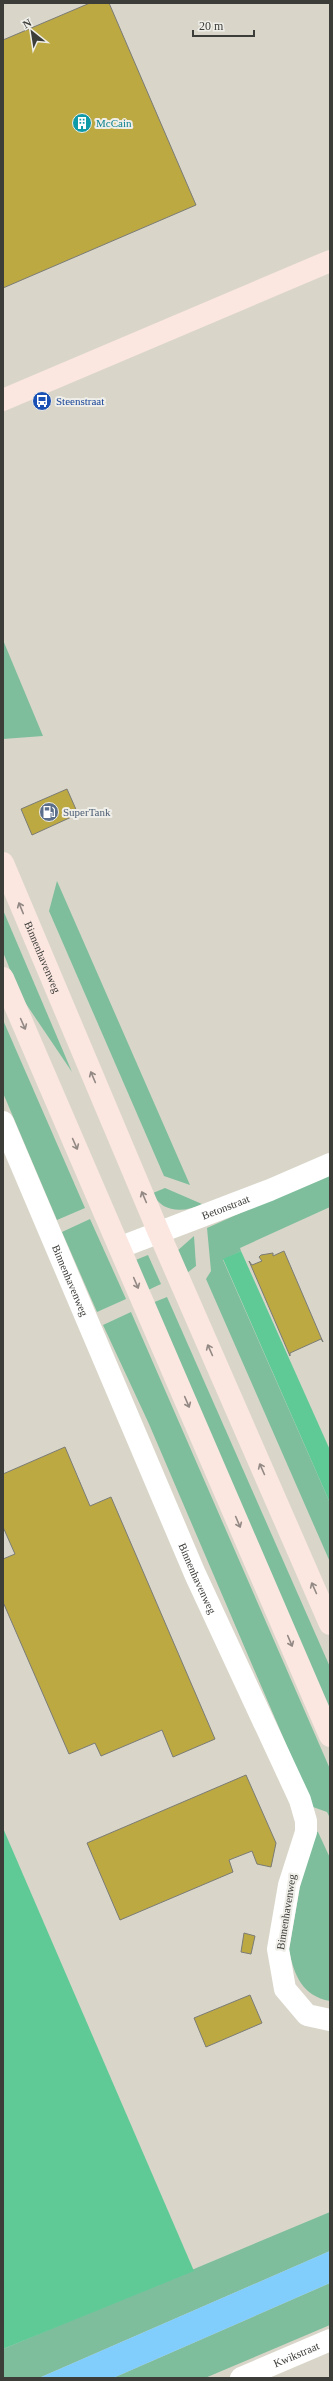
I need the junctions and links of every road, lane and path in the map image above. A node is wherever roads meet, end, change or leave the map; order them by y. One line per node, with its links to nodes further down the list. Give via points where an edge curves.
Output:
1 (330, 261): 2 (main road)
2 (3, 400)
3 (3, 863): 7 (main road, Binnenhavenweg, one-way to 3)
4 (3, 978): 8 (main road, one-way to 8)
5 (3, 1122): 11 (street, Binnenhavenweg, via 196,1574 300,1800 306,1821 306,1832 289,1885 278,1949 284,1989 307,2015)
6 (330, 1164): 7 (street, Betonstraat)
7 (159, 1233): 8 (street, Betonstraat); 9 (main road, Binnenhavenweg, one-way to 7)
8 (121, 1247): 10 (main road, one-way to 10)
9 (330, 1624)
10 (330, 1736)
11 (330, 2020)
12 (330, 2340): 13 (street, Kwikstraat)
13 (241, 2378)

